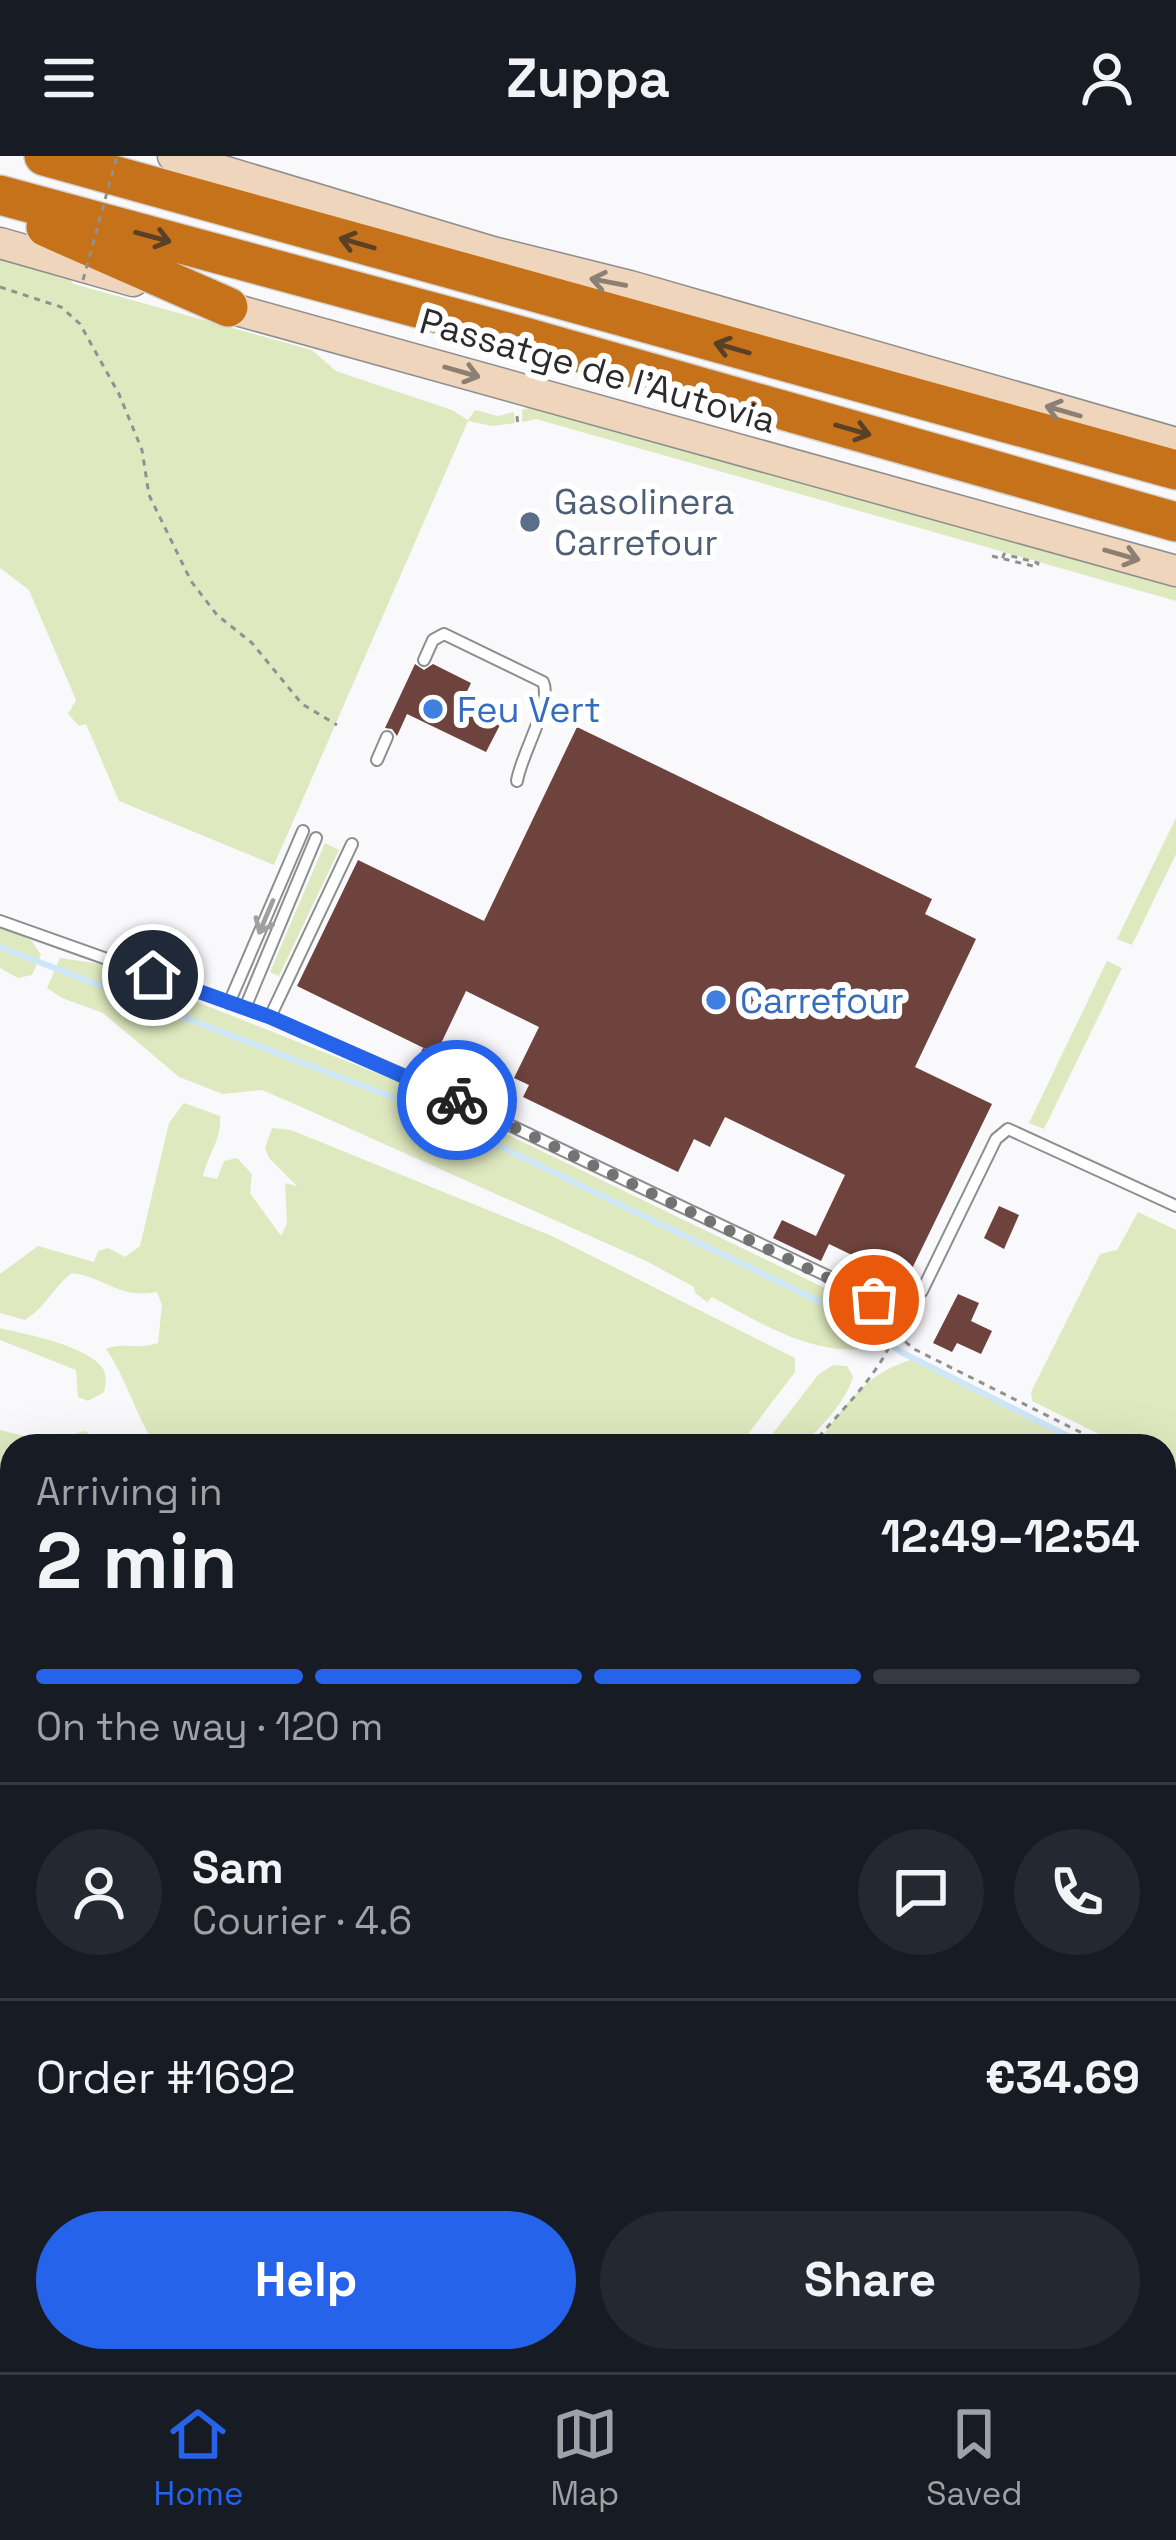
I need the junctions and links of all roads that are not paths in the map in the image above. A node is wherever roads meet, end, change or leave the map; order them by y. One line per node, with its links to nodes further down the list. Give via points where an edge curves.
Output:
1 (44, 156): 8 (highway, one-way to 1)
2 (178, 157): 7 (street, one-way to 2)
3 (0, 195): 9 (highway, one-way to 9)
4 (0, 215): 6 (highway)
5 (0, 243): 6 (street, Passatge de l'Autovia)
6 (228, 307): 10 (street, Passatge de l'Autovia, one-way to 10)
7 (1176, 443)
8 (1176, 474)
9 (1176, 522)
10 (1176, 571)
11 (424, 660): 14 (lane, via 444,634 543,682 548,698)
12 (387, 737): 13 (lane)
13 (376, 760)
14 (517, 781)
15 (303, 831): 19 (lane, one-way to 19)
16 (316, 838): 20 (lane)
17 (352, 844): 21 (lane)
18 (0, 920): 19 (lane)
19 (229, 1003): 20 (lane)
20 (245, 1008): 21 (lane)
21 (270, 1017): 22 (lane, via 897,1309 922,1291 1008,1129)
22 (1176, 1206)

